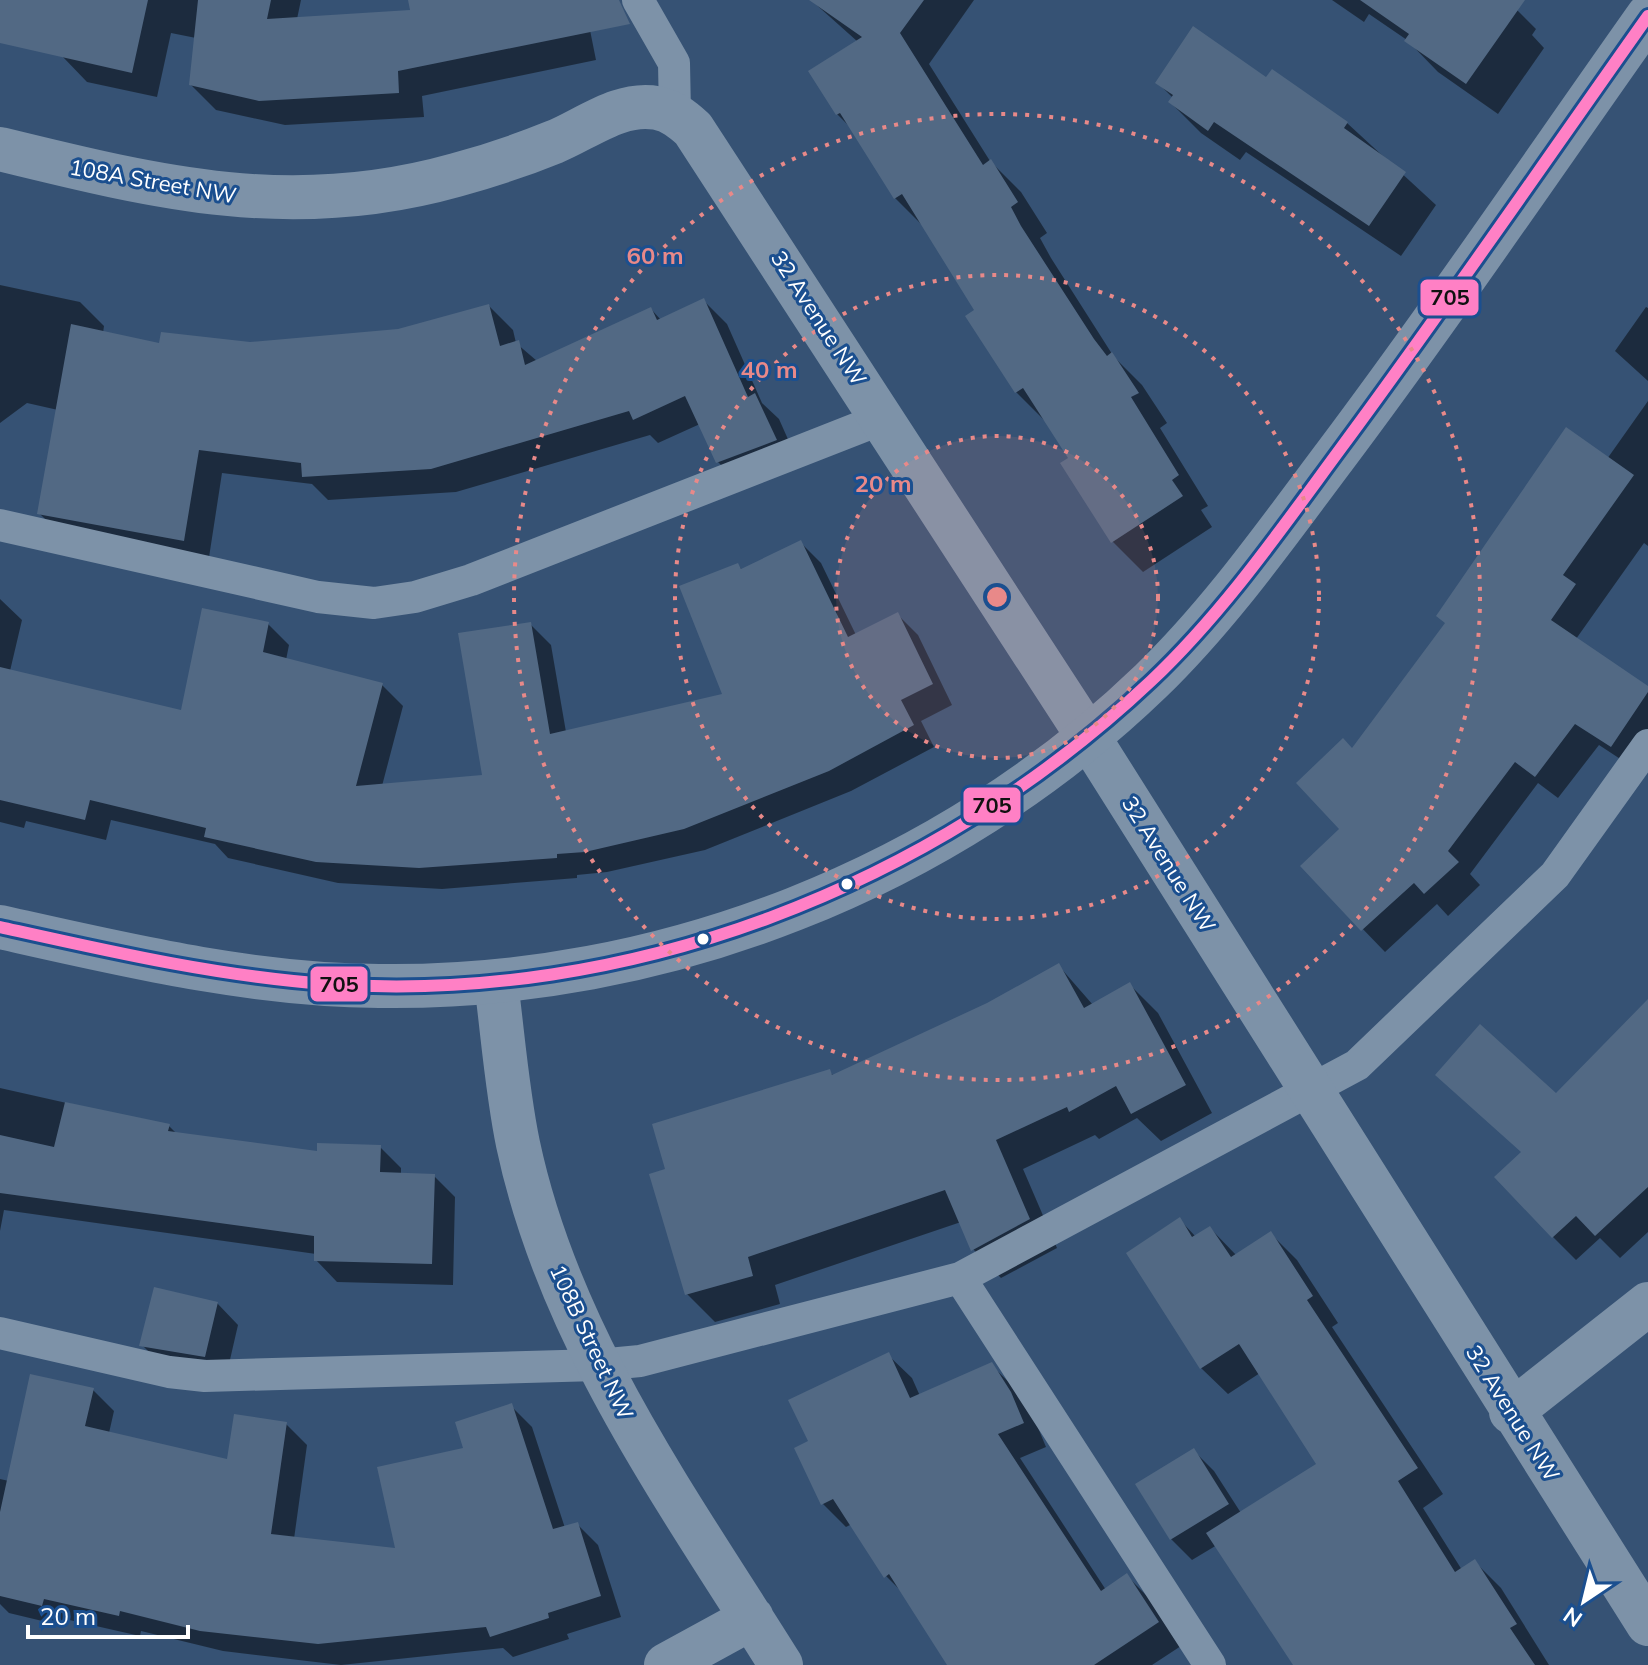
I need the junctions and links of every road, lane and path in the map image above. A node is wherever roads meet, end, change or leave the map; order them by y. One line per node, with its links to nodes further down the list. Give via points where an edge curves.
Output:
1 (638, 0): 3 (lane, via 674,63)
2 (1648, 16): 7 (street, via 1395,375 1257,560 1204,625)
3 (675, 114): 4 (street, 108A Street NW, via 655,107 614,113 494,165 422,185 328,199 231,197 137,182); 5 (street, 32 Avenue NW, via 711,151)
4 (0, 149)
5 (884, 418): 6 (lane, via 471,580 374,603 318,597); 7 (street, 32 Avenue NW)
6 (0, 525)
7 (1089, 738): 10 (street, via 1005,800 914,854 821,898 717,937 611,965); 11 (street, 32 Avenue NW)
8 (1648, 745): 11 (lane, via 1555,875 1357,1065)
9 (0, 927): 10 (street, via 165,965 274,980 378,986)
10 (496, 982): 15 (street, 108B Street NW, via 518,1144 555,1263)
11 (1312, 1089): 12 (lane); 16 (street, 32 Avenue NW)
12 (960, 1278): 15 (lane, via 640,1361); 21 (lane)
13 (1648, 1304): 16 (street)
14 (0, 1333): 15 (lane, via 205,1376)
15 (598, 1365): 17 (street, 108B Street NW, via 642,1445)
16 (1511, 1412): 18 (street, 32 Avenue NW)
17 (752, 1618): 19 (street); 20 (street, 108B Street NW)
18 (1648, 1624)
19 (666, 1665)
20 (781, 1665)
21 (1210, 1665)

